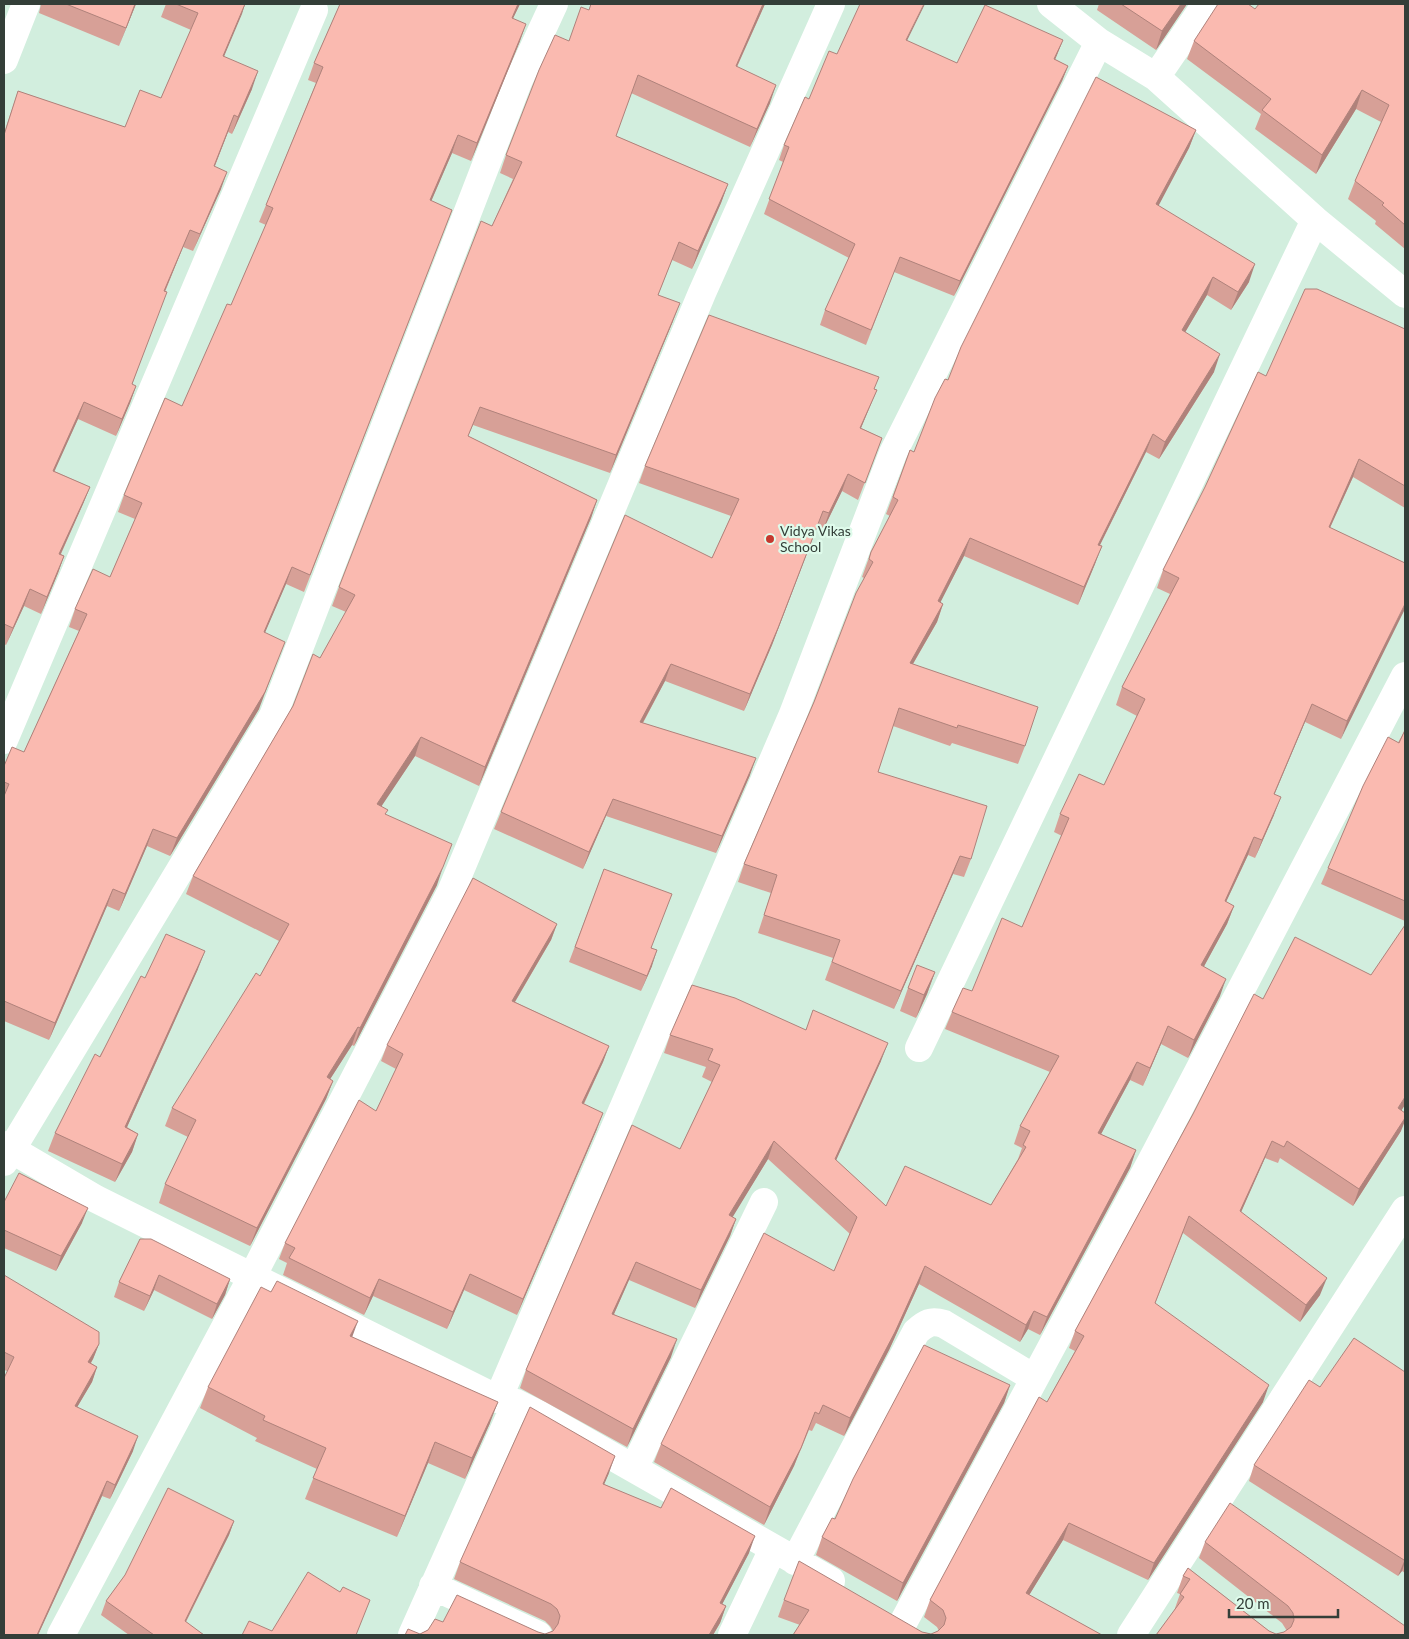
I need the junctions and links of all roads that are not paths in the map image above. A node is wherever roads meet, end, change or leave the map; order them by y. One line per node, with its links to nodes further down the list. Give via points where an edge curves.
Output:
1 (26, 4): 8 (street)
2 (554, 4): 15 (street, via 518,82 273,716)
3 (831, 4): 18 (street, via 702,293 450,892)
4 (1052, 4): 7 (street)
5 (1206, 4): 9 (street)
6 (308, 6): 13 (street)
7 (1099, 42): 9 (street); 20 (street, via 893,453 793,714)
8 (4, 60)
9 (1156, 77): 10 (street)
10 (1315, 220): 11 (street); 14 (street)
11 (1405, 294)
12 (1405, 676): 19 (street, via 1151,1162)
13 (4, 740)
14 (919, 1048)
15 (6, 1152): 18 (street)
16 (764, 1202): 21 (street)
17 (1405, 1210): 23 (street)
18 (253, 1276): 20 (street); 29 (street)
19 (1034, 1378): 22 (street, via 944,1324 925,1323 916,1332); 28 (street)
20 (507, 1401): 21 (street); 25 (street)
21 (634, 1468): 22 (street)
22 (784, 1555): 26 (street); 32 (street)
23 (1178, 1562): 24 (street); 33 (street)
24 (1202, 1581)
25 (434, 1586): 30 (street); 31 (street)
26 (853, 1594)
27 (878, 1609): 28 (street)
28 (913, 1629)
29 (61, 1635)
30 (412, 1635)
31 (538, 1635)
32 (732, 1635)
33 (1131, 1635)

